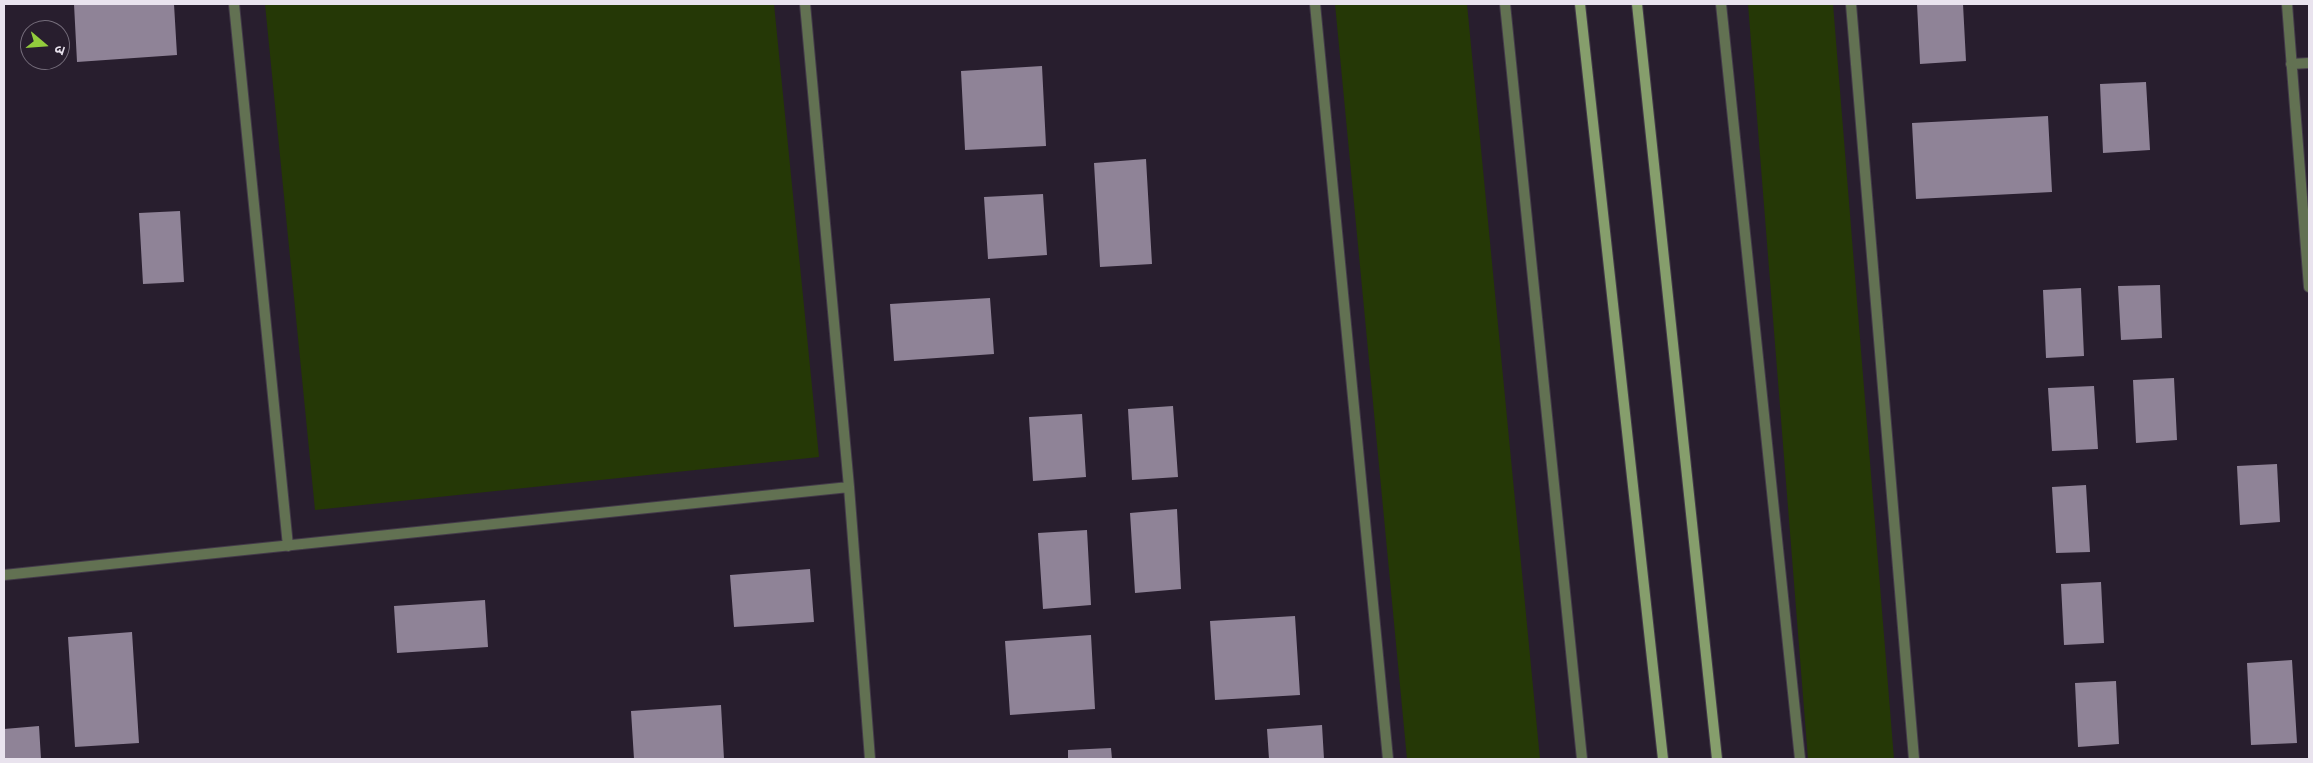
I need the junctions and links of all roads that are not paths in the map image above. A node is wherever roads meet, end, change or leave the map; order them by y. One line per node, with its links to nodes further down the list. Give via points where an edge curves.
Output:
1 (234, 4): 14 (street)
2 (805, 4): 13 (street)
3 (1315, 4): 17 (street)
4 (1505, 4): 18 (street)
5 (1580, 4): 19 (street)
6 (1637, 4): 20 (street)
7 (1721, 4): 21 (street)
8 (1851, 4): 22 (street)
9 (2287, 4): 11 (street)
10 (2309, 63): 11 (street)
11 (2292, 64): 12 (street)
12 (2309, 287)
13 (849, 487): 14 (street); 16 (street)
14 (288, 546): 15 (street)
15 (4, 575)
16 (870, 759)
17 (1388, 759)
18 (1582, 759)
19 (1663, 759)
20 (1717, 759)
21 (1800, 759)
22 (1914, 759)

